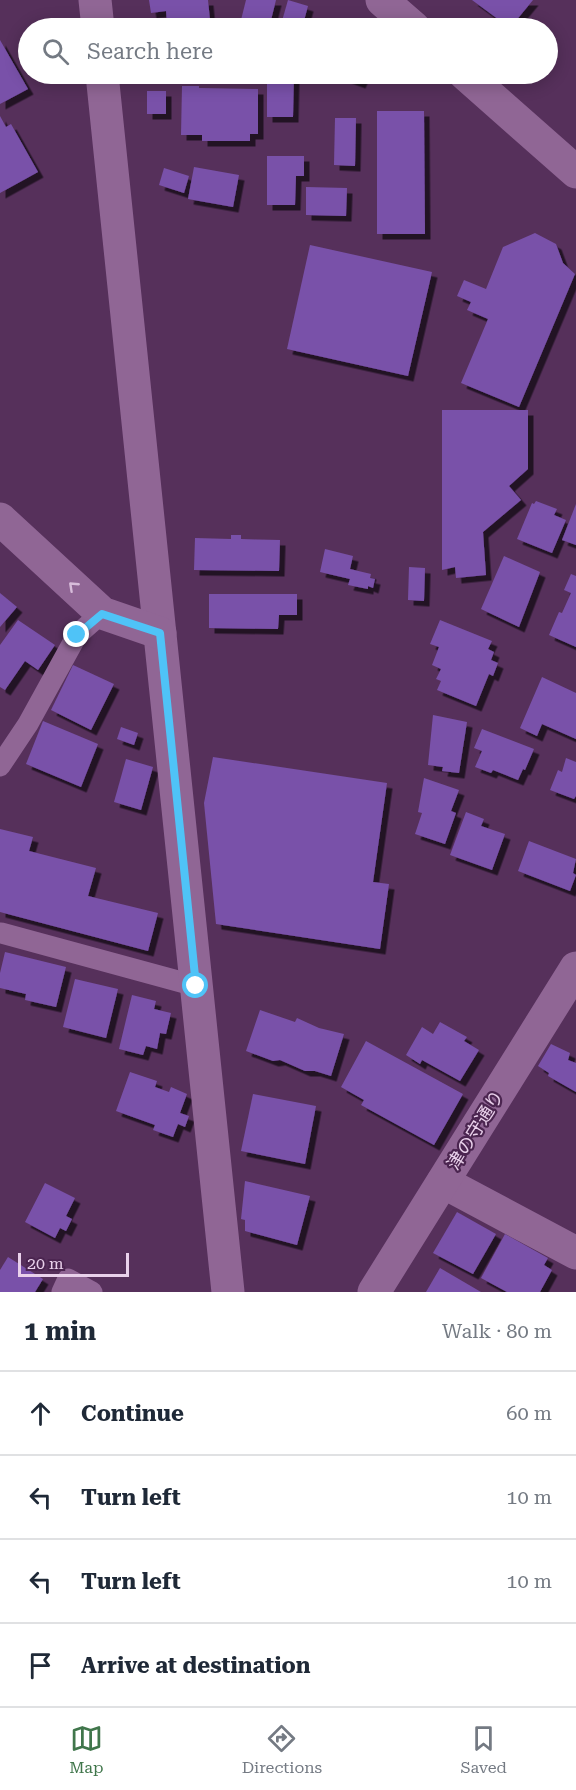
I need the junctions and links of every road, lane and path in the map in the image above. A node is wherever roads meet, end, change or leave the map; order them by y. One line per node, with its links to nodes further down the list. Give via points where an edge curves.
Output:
1 (95, 0): 3 (street)
2 (382, 0): 4 (street)
3 (97, 18)
4 (403, 18)
5 (103, 84): 10 (street)
6 (476, 84): 7 (street)
7 (576, 172)
8 (0, 519): 9 (street, one-way to 8)
9 (102, 614): 10 (street); 11 (lane, via 77,635)
10 (160, 633): 14 (street)
11 (0, 766)
12 (1, 933): 14 (lane)
13 (576, 968): 15 (street, 津の守通り)
14 (196, 986): 19 (street)
15 (443, 1182): 16 (street); 20 (street, 津の守通り)
16 (576, 1253)
17 (62, 1292): 18 (lane, via 68,1279)
18 (92, 1292)
19 (228, 1292)
20 (374, 1292)

